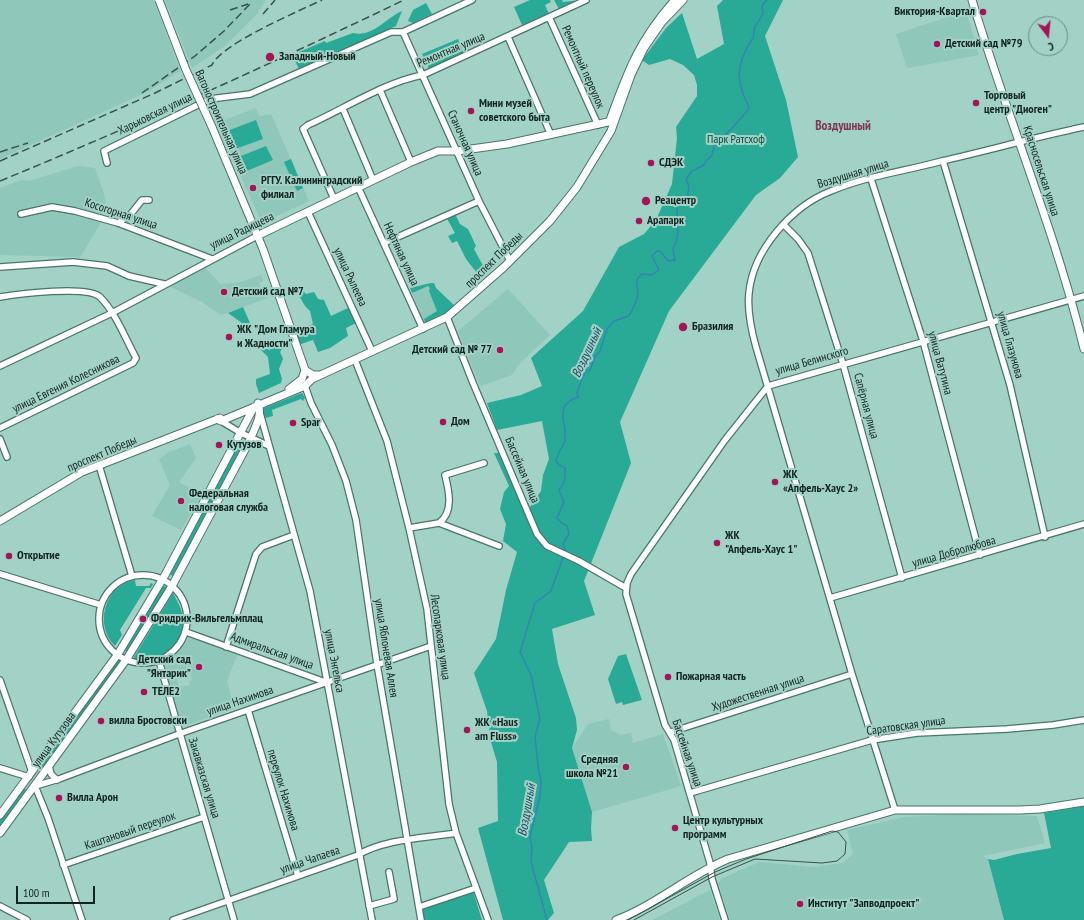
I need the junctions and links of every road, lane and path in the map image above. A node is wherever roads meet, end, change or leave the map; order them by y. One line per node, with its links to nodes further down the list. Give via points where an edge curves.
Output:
1 (159, 0): 32 (main road, Вагоностроительная улица, bridge, via 186,70)
2 (472, 0): 8 (street, Харьковская улица)
3 (586, 0): 7 (street, Ремонтная улица)
4 (675, 0): 13 (main road, улица Радищева, via 640,46 627,72 611,118 608,122)
5 (683, 0): 16 (main road, проспект Победы, via 662,22 644,48)
6 (972, 0): 17 (main road, Красносельская улица)
7 (549, 17): 9 (street, Ремонтная улица); 13 (street, Ремонтный переулок)
8 (403, 32): 10 (street, Станочная улица); 21 (street, Харьковская улица, via 391,32 250,94 210,99 104,151)
9 (508, 37): 10 (street, Ремонтная улица); 15 (street)
10 (423, 75): 11 (street, Ремонтная улица, via 408,78); 18 (street, Станочная улица)
11 (380, 90): 12 (street, Ремонтная улица); 20 (street)
12 (343, 109): 23 (street); 25 (street, Ремонтная улица, via 303,129)
13 (598, 125): 15 (main road, улица Радищева); 16 (main road, via 602,128)
14 (1084, 126): 17 (street, Воздушная улица)
15 (551, 135): 18 (main road, улица Радищева)
16 (606, 140): 35 (main road, проспект Победы, via 563,205)
17 (1020, 142): 19 (street, Воздушная улица); 40 (main road, Красносельская улица)
18 (457, 151): 20 (main road, улица Радищева, via 438,152); 27 (street, Станочная улица)
19 (943, 161): 22 (street, Воздушная улица); 43 (street, улица Глазунова)
20 (411, 162): 23 (main road, улица Радищева)
21 (108, 163)
22 (871, 179): 31 (street, Воздушная улица, via 831,190 811,200); 45 (street, улица Ватутина)
23 (373, 180): 24 (main road, улица Радищева)
24 (358, 187): 25 (main road, улица Радищева); 33 (street, Нефтяная улица)
25 (334, 199): 28 (main road, улица Радищева)
26 (149, 200): 30 (street, via 142,200 130,215)
27 (480, 201): 33 (street); 35 (street, Станочная улица)
28 (308, 212): 32 (main road, улица Радищева); 47 (street, улица Рылеева)
29 (21, 214): 30 (street, Косогорная улица, via 52,206)
30 (118, 223): 34 (street, Косогорная улица)
31 (784, 225): 49 (street, Сапёрная улица, via 808,253); 54 (street, Воздушная улица, via 763,250 752,276 749,292 751,327)
32 (258, 236): 34 (street, улица Радищева); 51 (main road, Вагоностроительная улица)
33 (384, 243): 44 (street, Нефтяная улица)
34 (212, 259): 37 (street, улица Радищева)
35 (510, 261): 42 (main road, проспект Победы)
36 (0, 267): 37 (street, via 73,262 107,266 129,276)
37 (164, 284): 41 (street, улица Радищева)
38 (1084, 296): 40 (street, улица Белинского)
39 (0, 297): 41 (street, via 35,292 88,292 99,296)
40 (1070, 300): 43 (street, улица Белинского); 46 (main road, Красносельская улица)
41 (112, 313): 50 (street, улица Радищева); 57 (street, улица Евгения Колесникова, via 136,358 133,363)
42 (448, 317): 44 (main road, проспект Победы); 78 (street, Бассейная улица, via 537,534 547,546 580,561)
43 (992, 322): 45 (street, улица Белинского); 70 (street, улица Глазунова, via 1010,385)
44 (423, 329): 47 (main road, проспект Победы)
45 (923, 341): 49 (street, улица Белинского); 72 (street, улица Ватутина)
46 (1084, 349)
47 (372, 351): 48 (main road, проспект Победы)
48 (355, 360): 52 (main road, проспект Победы); 68 (street, Лесопарковая улица, via 387,441)
49 (843, 364): 54 (street, улица Белинского); 75 (street, Сапёрная улица)
50 (0, 366)
51 (305, 370): 52 (main road, via 313,375); 55 (main road, проспект Победы, via 304,376 296,385)
52 (322, 374): 53 (main road, проспект Победы)
53 (305, 386): 55 (main road, проспект Победы); 87 (street, улица Яблоневая Аллея, via 346,481 359,539)
54 (768, 386): 78 (street, улица Белинского, via 725,440 637,565 629,578); 79 (street, Воздушная улица)
55 (257, 407): 56 (main road, проспект Победы); 58 (main road, улица Кутузова); 59 (main road, улица Кутузова, via 259,418); 61 (street, улица Энгельса)
56 (219, 420): 58 (street); 64 (main road, проспект Победы)
57 (0, 428)
58 (241, 433): 59 (street); 76 (main road, улица Кутузова)
59 (251, 437): 61 (street); 77 (main road, улица Кутузова)
60 (0, 439): 62 (street)
61 (269, 446): 69 (street, улица Энгельса)
62 (7, 457)
63 (484, 463): 66 (street, via 445,475 451,497 444,519)
64 (99, 465): 65 (main road, проспект Победы, via 71,478); 74 (street)
65 (0, 521)
66 (439, 523): 68 (street); 71 (street)
67 (1084, 524): 70 (street, улица Добролюбова)
68 (409, 528): 82 (street, Лесопарковая улица)
69 (294, 535): 83 (street, via 262,547 256,554); 90 (street, улица Энгельса, via 310,591)
70 (1044, 537): 72 (street, улица Добролюбова)
71 (499, 546)
72 (980, 555): 75 (street, улица Добролюбова)
73 (0, 574): 80 (street)
74 (132, 576): 76 (street, via 152,576); 80 (street, via 118,583)
75 (902, 578): 79 (street, улица Добролюбова)
76 (162, 580): 77 (street); 84 (main road, улица Кутузова)
77 (172, 586): 81 (street, via 182,599 186,612); 85 (main road, улица Кутузова)
78 (626, 591): 93 (street, Бассейная улица, via 665,725)
79 (830, 598): 88 (street, Воздушная улица)
80 (101, 605): 84 (street, via 101,630 105,641)
81 (186, 632): 83 (street, Адмиральская улица); 86 (street, via 173,652)
82 (431, 646): 87 (street, улица Нахимова); 107 (street, Лесопарковая улица, via 449,804)
83 (226, 647): 90 (street, Адмиральская улица)
84 (118, 654): 85 (street); 98 (main road, улица Кутузова)
85 (126, 660): 86 (street, via 140,663); 96 (main road, улица Кутузова)
86 (159, 661): 94 (street, Закавказская улица)
87 (377, 664): 90 (street, улица Нахимова); 108 (street, улица Яблоневая Аллея)
88 (852, 674): 93 (street, Художественная улица); 95 (street, Воздушная улица)
89 (0, 680): 98 (street)
90 (328, 683): 91 (street, улица Нахимова); 109 (street, улица Энгельса)
91 (248, 710): 94 (street, улица Нахимова); 113 (street, переулок Нахимова)
92 (1084, 720): 95 (street, Саратовская улица, via 1007,729 917,733)
93 (670, 732): 101 (street, Бассейная улица)
94 (179, 734): 99 (street, улица Нахимова); 105 (street, Закавказская улица)
95 (872, 740): 101 (street, Саратовская улица); 103 (street, Воздушная улица)
96 (49, 766): 99 (street, via 51,774); 100 (main road, улица Кутузова)
97 (0, 768): 98 (street)
98 (30, 775): 104 (main road, улица Кутузова)
99 (57, 780): 100 (street, улица Нахимова)
100 (35, 786): 106 (main road, улица Кутузова); 110 (street)
101 (690, 793): 111 (street, Бассейная улица)
102 (1084, 802): 103 (main road, via 1020,810)
103 (895, 810): 111 (main road, via 735,857)
104 (0, 815)
105 (204, 817): 110 (street, Каштановый переулок); 115 (street, Закавказская улица)
106 (0, 833)
107 (456, 833): 108 (street, улица Чапаева); 114 (street, Лесопарковая улица)
108 (406, 840): 109 (street, улица Чапаева, via 368,849); 118 (street, улица Яблоневая Аллея)
109 (358, 855): 113 (street, улица Чапаева); 117 (street, улица Энгельса)
110 (64, 865): 120 (street)
111 (711, 867): 126 (main road); 127 (street, Бассейная улица, via 712,879)
112 (389, 872): 117 (street, via 394,899)
113 (298, 876): 115 (street, улица Чапаева)
114 (476, 888): 118 (street); 125 (street, Лесопарковая улица)
115 (228, 901): 121 (street, улица Чапаева); 122 (street, Закавказская улица)
116 (0, 906): 119 (street)
117 (369, 906): 123 (street, улица Энгельса)
118 (419, 907): 124 (street, улица Яблоневая Аллея)
119 (27, 920)
120 (82, 920)
121 (173, 920)
122 (234, 920)
123 (372, 920)
124 (421, 920)
125 (488, 920)
126 (616, 920)
127 (725, 920)

